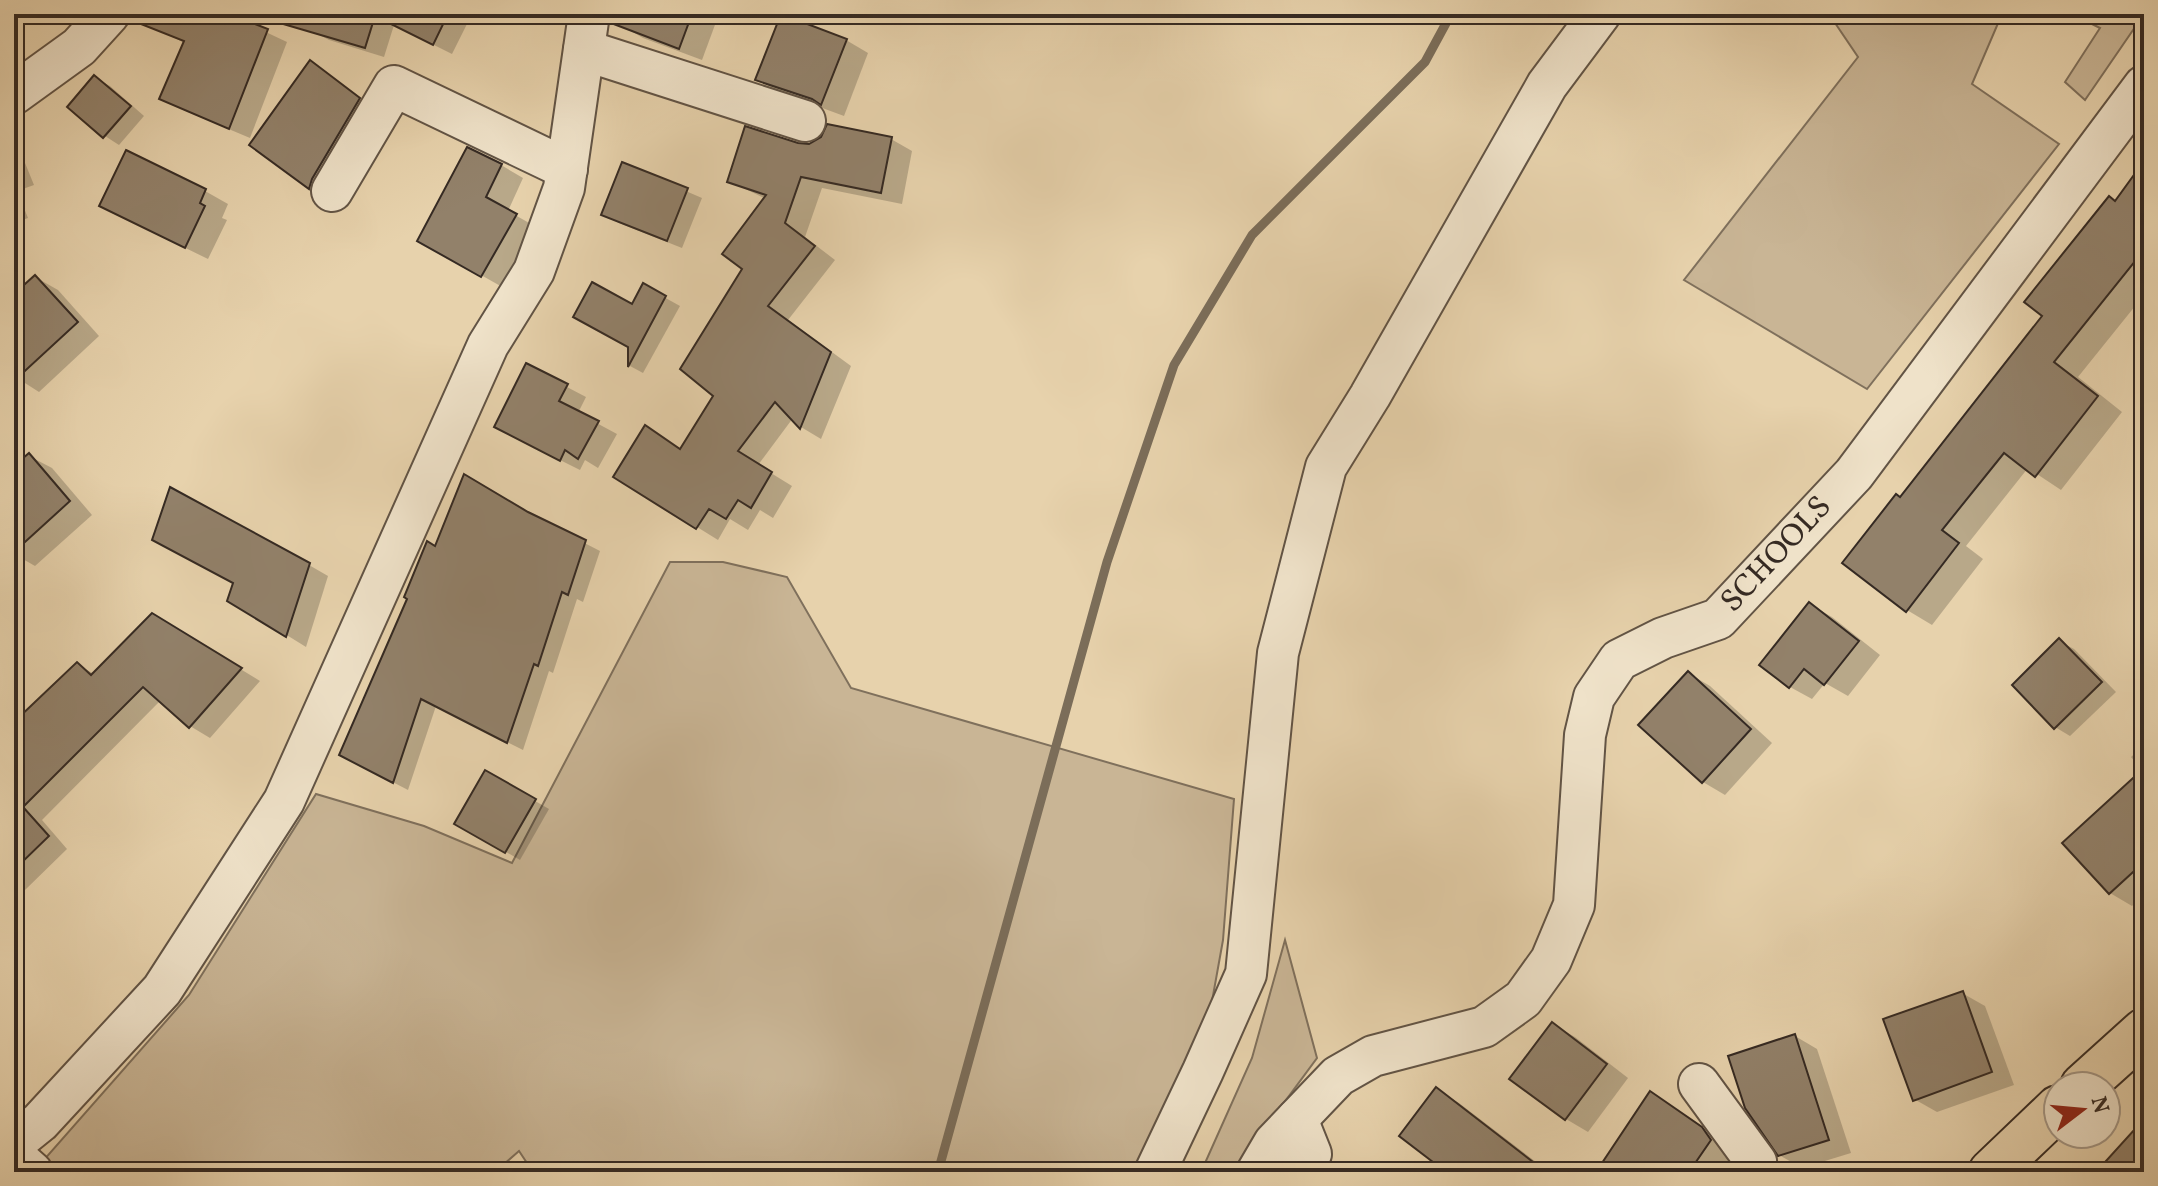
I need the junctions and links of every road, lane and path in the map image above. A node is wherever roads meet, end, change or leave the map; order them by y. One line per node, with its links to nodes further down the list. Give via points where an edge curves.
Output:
1 (109, 14): 5 (street, via 79,47)
2 (1600, 14): 17 (street, via 1547,85 1326,467 1278,653 1246,974)
3 (586, 32): 6 (street); 7 (street)
4 (2144, 86): 14 (street, SCHOOLS, via 1854,474 1718,619 1619,660 1594,697 1585,735 1574,905 1551,960 1523,999 1484,1027 1373,1056 1338,1076)
5 (14, 94)
6 (805, 121)
7 (567, 169): 8 (street, via 394,86); 13 (street, via 534,271 488,345 284,801 162,990 40,1122)
8 (332, 191)
9 (2144, 1031): 10 (main road)
10 (2101, 1070)
11 (1699, 1084): 19 (street, via 1756,1162)
12 (2042, 1123): 20 (main road)
13 (14, 1143)
14 (1307, 1154): 18 (street, SCHOOLS, via 1274,1143)
15 (14, 1156): 16 (street)
16 (32, 1172)
17 (1155, 1172)
18 (1257, 1172)
19 (1752, 1172)
20 (1991, 1172)

